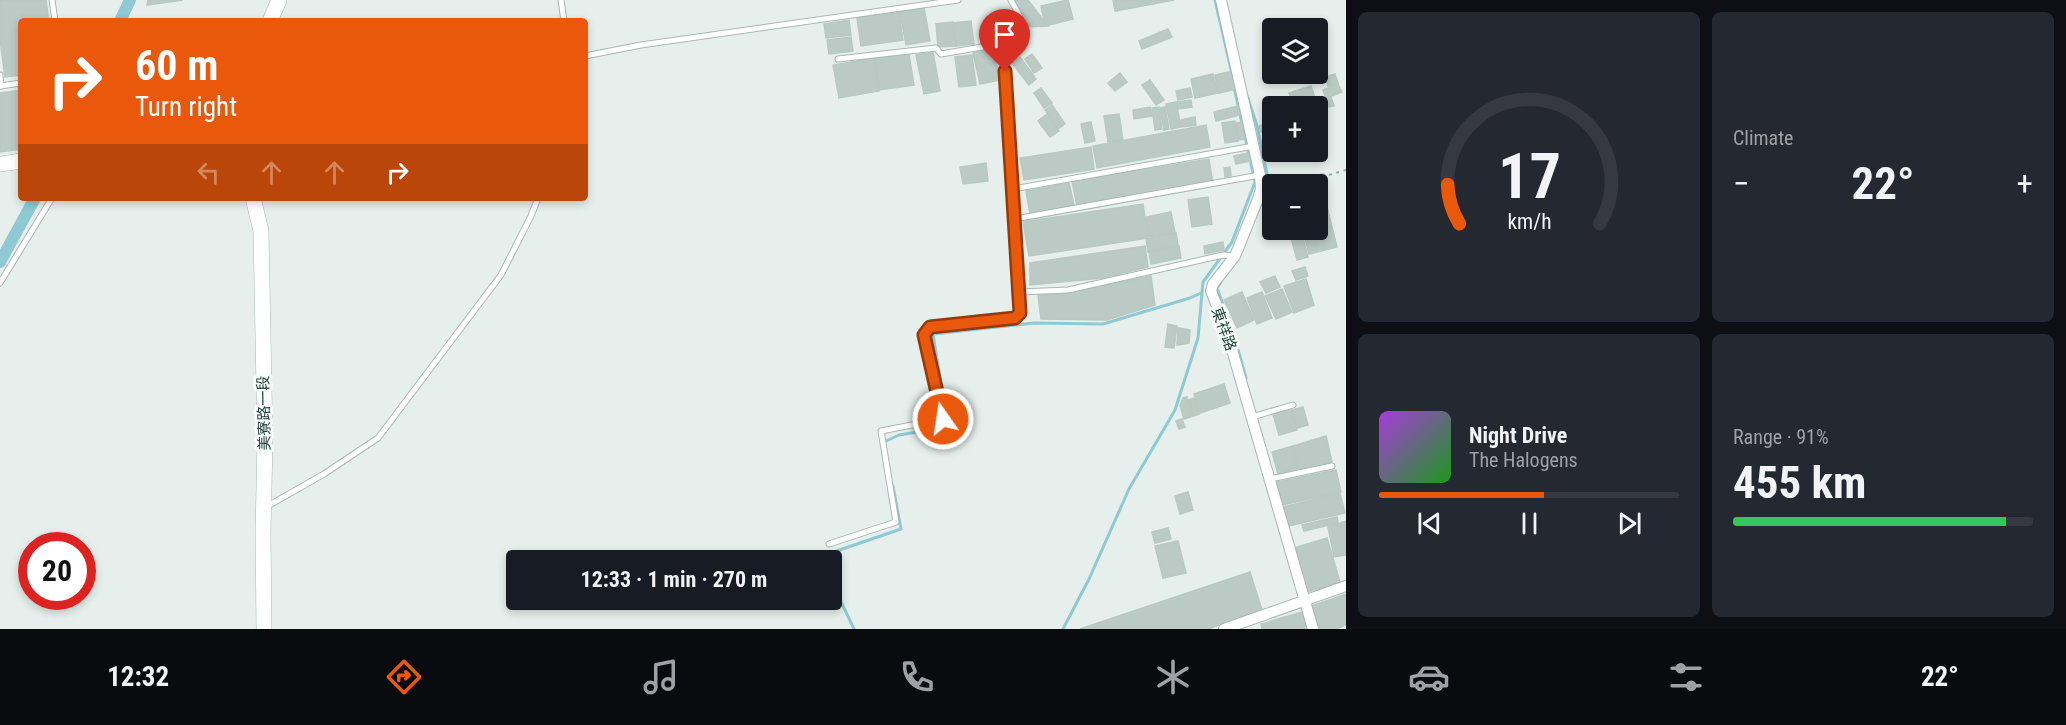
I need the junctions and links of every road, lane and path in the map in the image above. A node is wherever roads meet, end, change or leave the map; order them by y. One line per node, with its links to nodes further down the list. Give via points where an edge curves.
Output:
1 (52, 0): 7 (lane)
2 (279, 0): 8 (street)
3 (561, 0): 9 (lane)
4 (958, 0): 11 (lane)
5 (1011, 0): 10 (lane, via 1020,16 1022,33)
6 (1221, 0): 16 (street, 東祥路)
7 (55, 18)
8 (271, 18)
9 (564, 18)
10 (1004, 49): 12 (lane, via 988,46 941,54 936,48); 23 (lane)
11 (588, 55)
12 (838, 58)
13 (0, 75): 15 (lane)
14 (18, 83): 15 (lane)
15 (1, 86)
16 (1254, 146): 20 (street, 東祥路); 23 (lane)
17 (18, 161): 18 (street)
18 (0, 164)
19 (1346, 170): 21 (path)
20 (1260, 175): 22 (street, 東祥路); 28 (lane)
21 (1328, 175)
22 (1262, 179)
23 (1013, 189): 28 (lane)
24 (1262, 199): 29 (street, 東祥路)
25 (50, 201): 30 (lane)
26 (254, 201): 36 (street, 美寮路一段, via 261,231)
27 (537, 201): 36 (lane, via 501,275 378,438)
28 (1015, 219): 31 (lane)
29 (1234, 256): 31 (lane, via 1223,255 1068,290); 33 (street, 東祥路, via 1211,291)
30 (0, 283)
31 (1020, 292): 37 (lane, via 1020,313 1015,318 930,327 926,331 943,419 881,430 896,522)
32 (1293, 405): 33 (lane)
33 (1255, 417): 35 (street, 東祥路)
34 (1332, 466): 35 (lane)
35 (1268, 479): 39 (street, 東祥路)
36 (264, 508): 40 (street, 美寮路一段)
37 (830, 544)
38 (1346, 586): 39 (street)
39 (1304, 601): 41 (street); 42 (street, 東祥路)
40 (264, 629)
41 (1224, 629)
42 (1312, 629)

